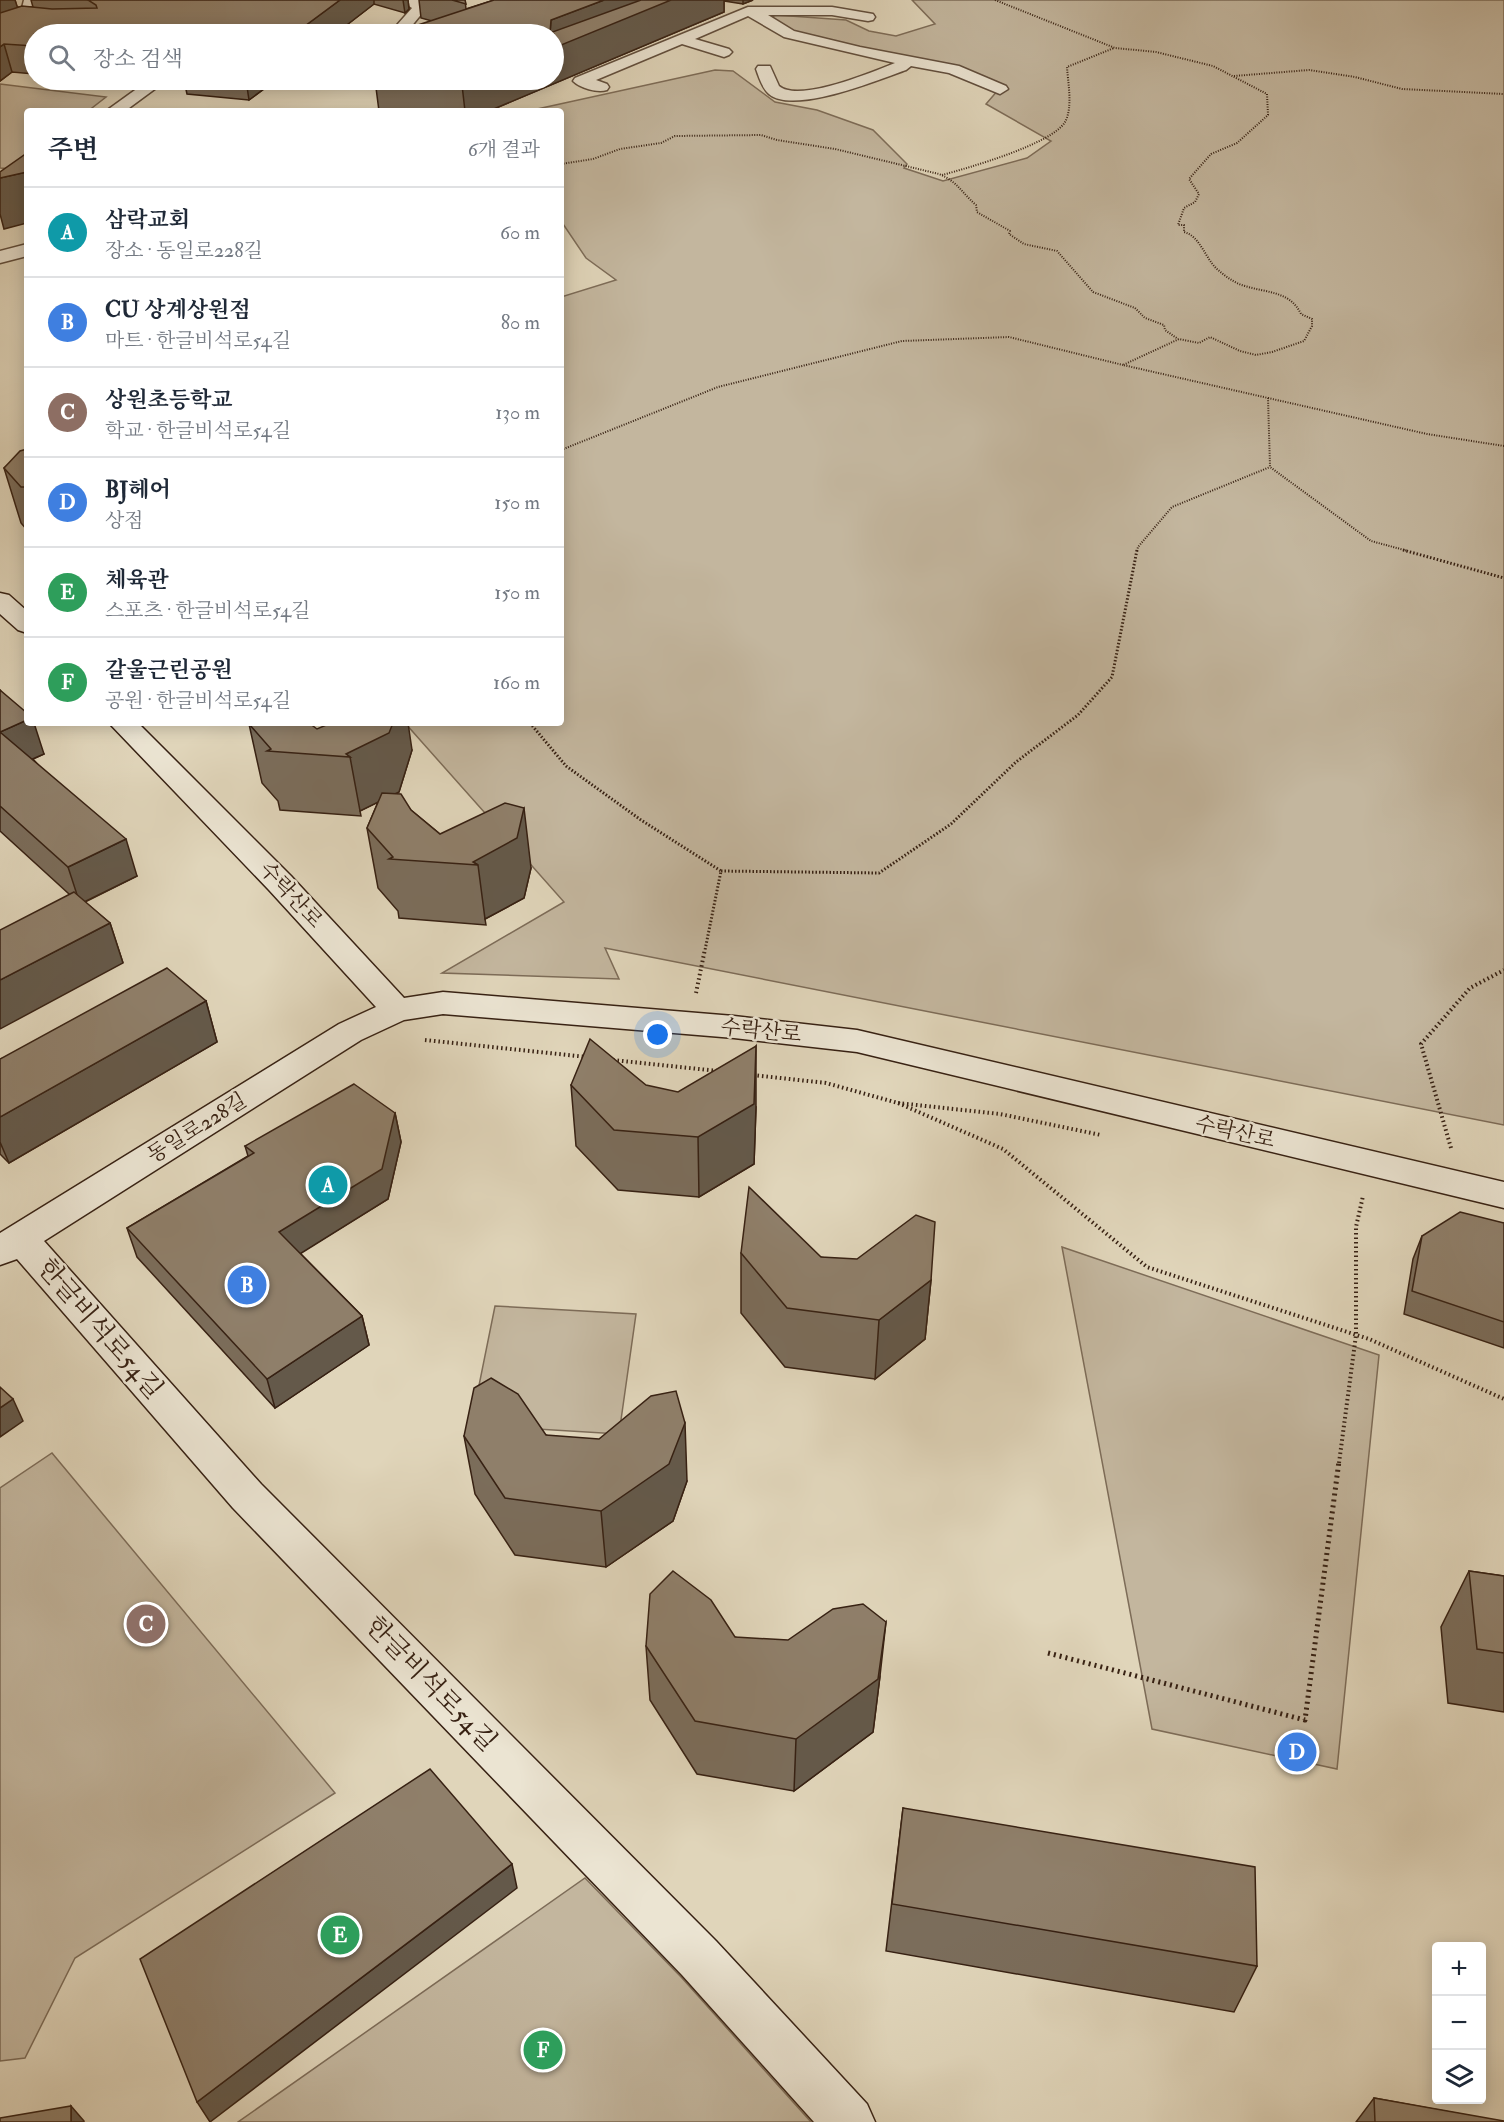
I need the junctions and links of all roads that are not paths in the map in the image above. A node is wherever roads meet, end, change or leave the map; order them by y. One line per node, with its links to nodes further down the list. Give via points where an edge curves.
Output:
1 (31, 0): 6 (street)
2 (406, 0): 7 (street, via 421,6)
3 (718, 4): 4 (street)
4 (748, 10): 5 (street, via 832,11); 10 (street); 12 (street, via 789,34 860,52)
5 (868, 17)
6 (29, 24)
7 (406, 24)
8 (24, 29): 9 (street)
9 (0, 36)
10 (680, 39): 11 (street); 13 (street)
11 (724, 52)
12 (911, 59): 14 (street, via 900,67 819,94 778,93); 17 (street, via 954,69)
13 (623, 64): 15 (street); 16 (street, via 581,81)
14 (764, 69)
15 (646, 72)
16 (601, 87)
17 (1000, 89)
18 (144, 90): 19 (street)
19 (118, 108)
20 (24, 251): 21 (street)
21 (0, 257)
22 (0, 600): 23 (street)
23 (24, 623)
24 (126, 726): 25 (street, 수락산로, via 280,883)
25 (397, 1010): 26 (street, 수락산로, via 443,1003 856,1041); 27 (street, 동일로228길, via 350,1032)
26 (1504, 1195)
27 (10, 1245): 28 (street, 한글비석로54길, via 247,1496 699,1958)
28 (849, 2122)

